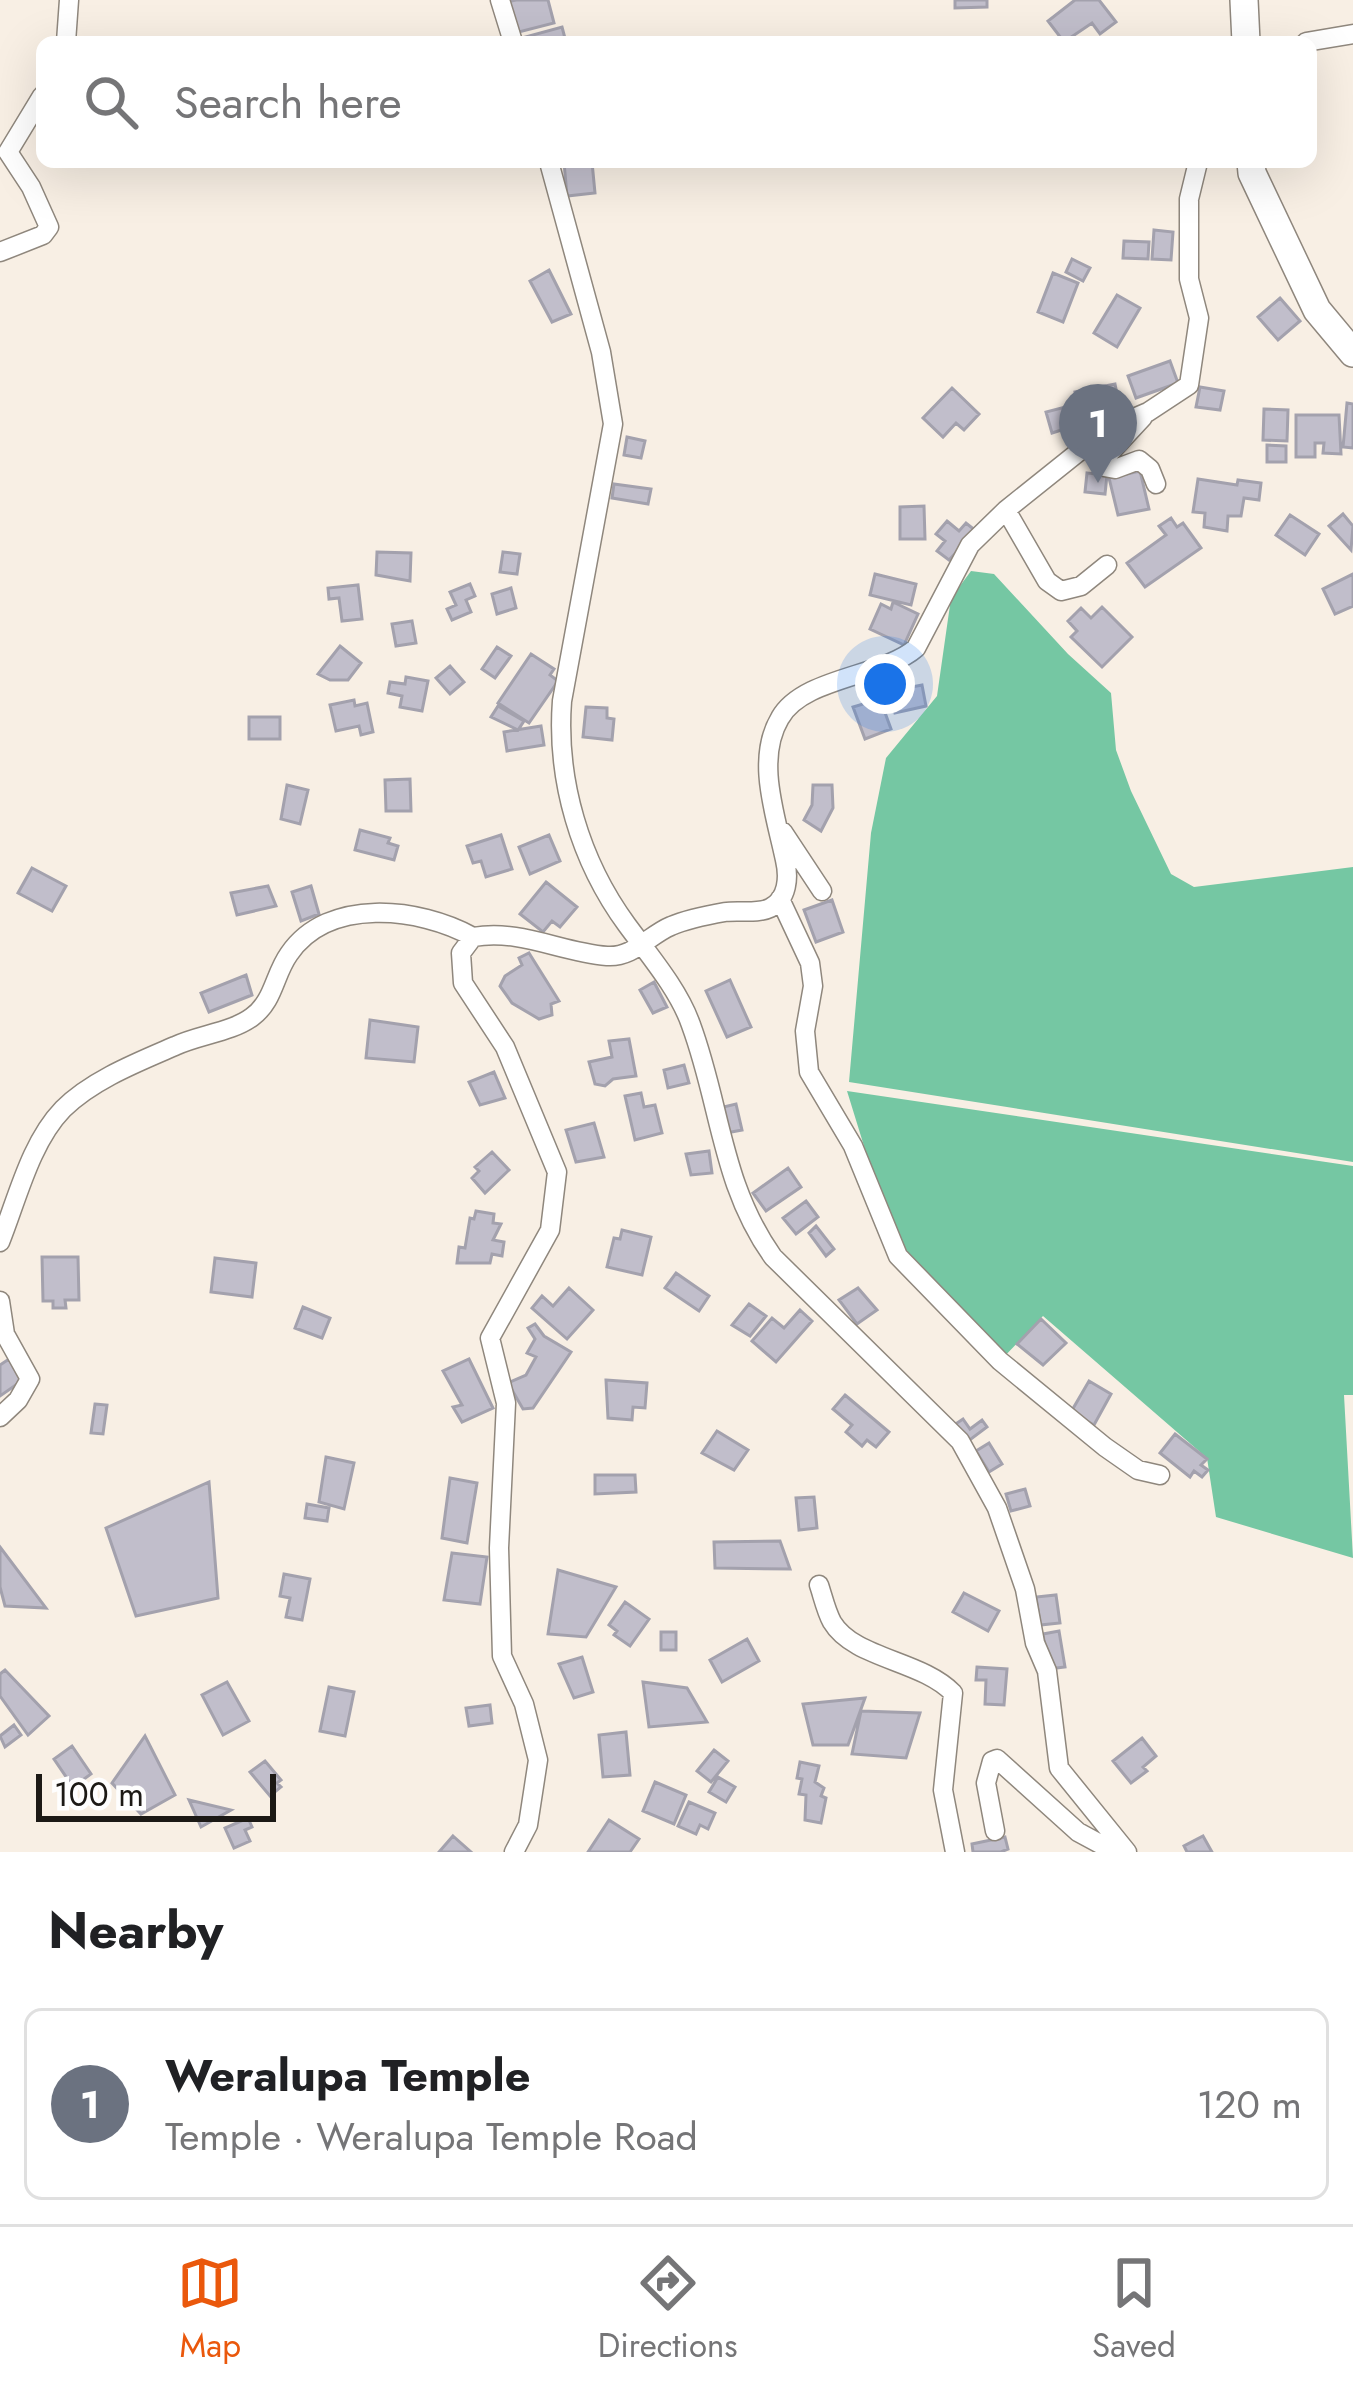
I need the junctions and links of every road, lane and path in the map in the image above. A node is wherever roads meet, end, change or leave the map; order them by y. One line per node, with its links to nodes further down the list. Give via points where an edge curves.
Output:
1 (69, 0): 5 (street)
2 (500, 0): 6 (street)
3 (1244, 0): 7 (street)
4 (1353, 34): 8 (street)
5 (66, 36)
6 (511, 36)
7 (1246, 36)
8 (1317, 40)
9 (36, 106): 13 (street, via 8,152 49,227)
10 (551, 168): 23 (street, via 602,352 613,424 559,744 577,833)
11 (1197, 168): 15 (street, via 1189,199 1189,279 1199,318 1194,371 1189,385)
12 (1254, 168): 14 (street, via 1317,310)
13 (0, 252)
14 (1353, 353)
15 (1148, 412): 16 (street, via 1103,460 1114,469 1139,460); 17 (street, via 1106,430)
16 (1156, 484)
17 (1006, 510): 18 (street, via 1061,591); 19 (street, via 970,544 916,648 795,701 779,718 766,766)
18 (1107, 565)
19 (777, 824): 20 (street); 21 (street, via 789,879)
20 (822, 891)
21 (780, 899): 23 (street, via 769,909 671,926); 27 (street, via 810,963 809,1072 853,1146 898,1256 1000,1361 1105,1447 1138,1470)
22 (473, 937): 23 (street, via 501,932 607,956 627,955); 24 (street, via 444,921 356,912 307,932 286,957 267,1004 248,1020 119,1071 63,1109); 31 (street, via 461,953 463,983 505,1047 557,1172 550,1230 490,1338 506,1403 502,1656 538,1760 528,1825)
23 (641, 943): 30 (street, via 691,1022 748,1223 772,1257 960,1441 998,1508 1047,1671 1058,1768)
24 (0, 1242)
25 (0, 1301): 26 (street, via 5,1334 30,1379)
26 (0, 1417)
27 (1160, 1474)
28 (819, 1586): 32 (street, via 832,1623 853,1643 937,1677 953,1693 943,1790)
29 (995, 1831): 30 (street, via 986,1784 997,1759 1078,1832)
30 (1123, 1847)
31 (514, 1852)
32 (955, 1852)

